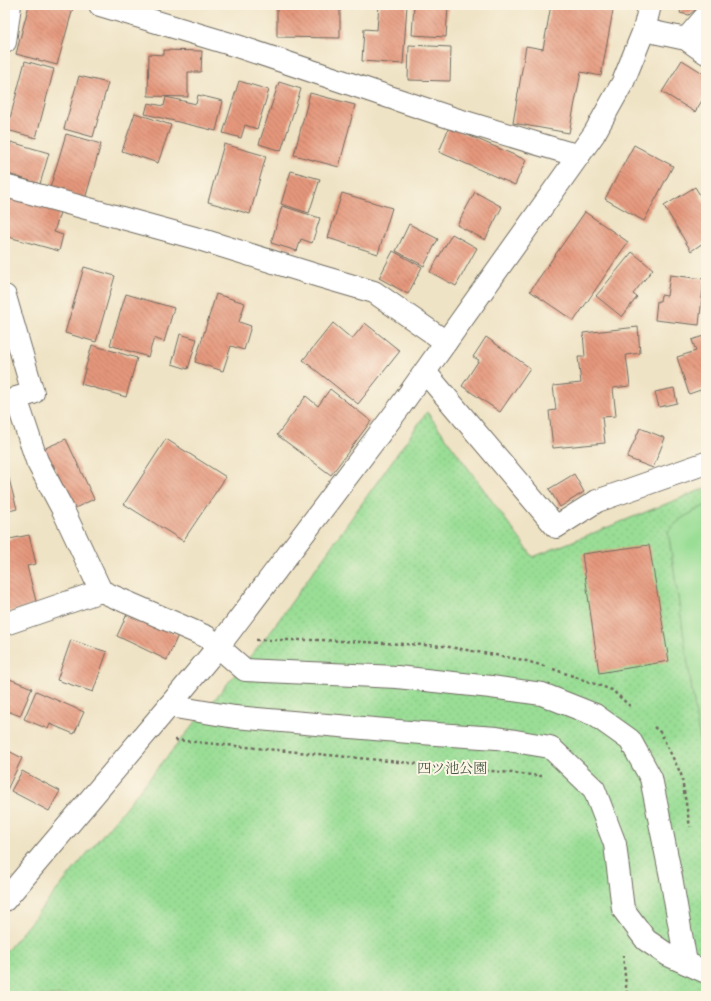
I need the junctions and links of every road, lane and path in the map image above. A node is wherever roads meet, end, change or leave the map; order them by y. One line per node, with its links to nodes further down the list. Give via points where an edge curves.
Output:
1 (10, 5): 7 (street)
2 (100, 5): 9 (street, via 242,48 452,118)
3 (650, 5): 5 (street)
4 (706, 16): 6 (street)
5 (644, 30): 6 (street); 9 (street, via 623,82 594,134)
6 (686, 39): 8 (street)
7 (5, 42)
8 (706, 53)
9 (579, 155): 12 (street)
10 (5, 186): 12 (street, via 199,239 374,292)
11 (5, 296): 15 (street, via 33,393 16,398 18,405 37,461)
12 (446, 342): 13 (street)
13 (425, 372): 14 (street, via 556,527 598,501); 17 (street)
14 (706, 463)
15 (101, 591): 16 (street); 17 (street, via 207,637)
16 (5, 624)
17 (218, 647): 18 (street); 23 (street, via 245,670 397,677 491,687 542,694 594,715 630,740 651,778)
18 (170, 706): 21 (street); 23 (street, via 235,716 497,738 550,747 594,789 615,844 623,909 646,940 668,955)
19 (174, 740): 20 (path)
20 (546, 777)
21 (5, 900)
22 (623, 950): 25 (path)
23 (686, 963): 24 (street)
24 (706, 972)
25 (626, 996)

